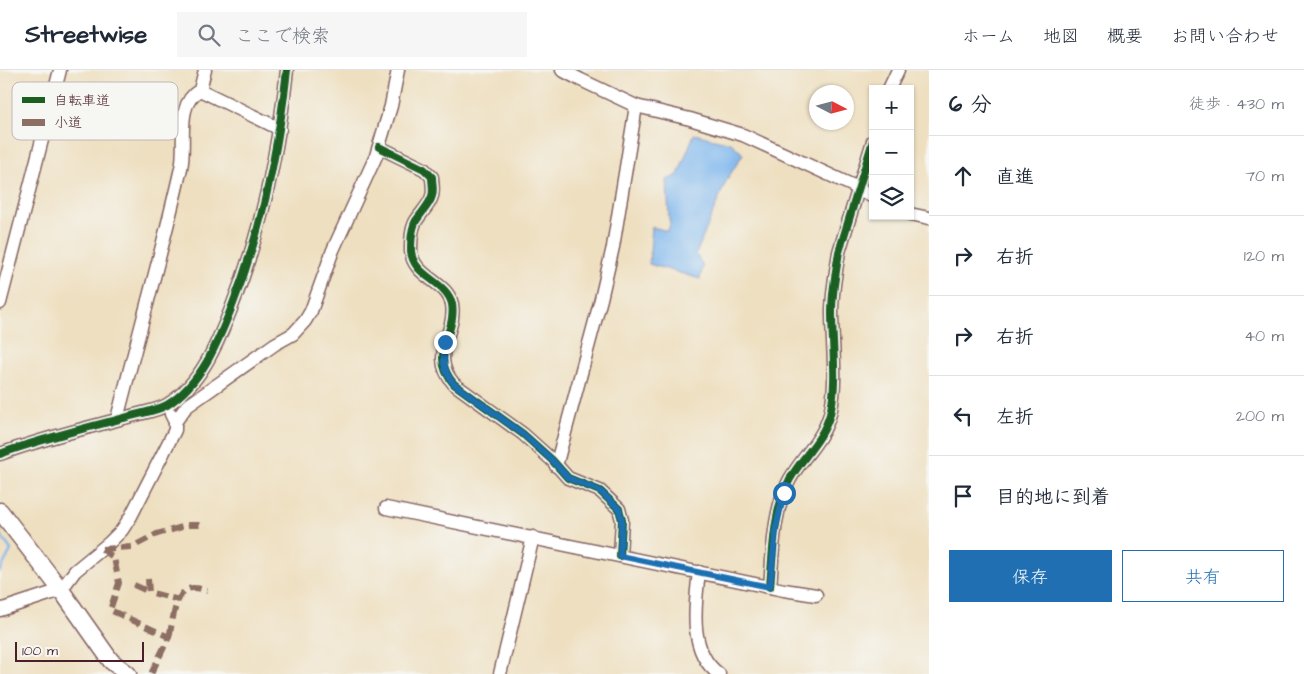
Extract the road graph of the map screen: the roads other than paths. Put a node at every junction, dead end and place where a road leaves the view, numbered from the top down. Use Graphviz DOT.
graph roads {
  1 [pos="205,70"];
  2 [pos="288,70"];
  3 [pos="398,70"];
  4 [pos="562,70"];
  5 [pos="898,70"];
  6 [pos="891,85"];
  7 [pos="200,90"];
  8 [pos="636,106"];
  9 [pos="280,130"];
  10 [pos="42,140"];
  11 [pos="379,147"];
  12 [pos="869,154"];
  13 [pos="858,188"];
  14 [pos="869,195"];
  15 [pos="914,215"];
  16 [pos="929,218"];
  17 [pos="0,303"];
  18 [pos="166,406"];
  19 [pos="117,419"];
  20 [pos="175,422"];
  21 [pos="0,454"];
  22 [pos="556,466"];
  23 [pos="386,508"];
  24 [pos="0,512"];
  25 [pos="533,537"];
  26 [pos="620,556"];
  27 [pos="699,572"];
  28 [pos="770,587"];
  29 [pos="61,590"];
  30 [pos="816,595"];
  31 [pos="0,610"];
  32 [pos="128,674"];
  33 [pos="500,674"];
  34 [pos="719,674"];
  1 -- 7 [label="street"];
  2 -- 9 [label="street"];
  3 -- 11 [label="street"];
  4 -- 8 [label="street"];
  5 -- 6 [label="street"];
  7 -- 9 [label="street"];
  7 -- 19 [label="street"];
  8 -- 13 [label="street"];
  8 -- 22 [label="street"];
  9 -- 18 [label="street"];
  10 -- 17 [label="street"];
  11 -- 20 [label="street"];
  11 -- 22 [label="street"];
  12 -- 13 [label="street"];
  13 -- 14 [label="street"];
  13 -- 28 [label="street"];
  15 -- 16 [label="street"];
  18 -- 19 [label="street"];
  18 -- 20 [label="street"];
  19 -- 21 [label="street"];
  20 -- 29 [label="street"];
  22 -- 26 [label="street"];
  23 -- 25 [label="street"];
  24 -- 29 [label="main road"];
  25 -- 26 [label="street"];
  25 -- 33 [label="street"];
  26 -- 27 [label="street"];
  27 -- 28 [label="street"];
  27 -- 34 [label="street"];
  28 -- 30 [label="street"];
  29 -- 31 [label="street"];
  29 -- 32 [label="main road"];
}
